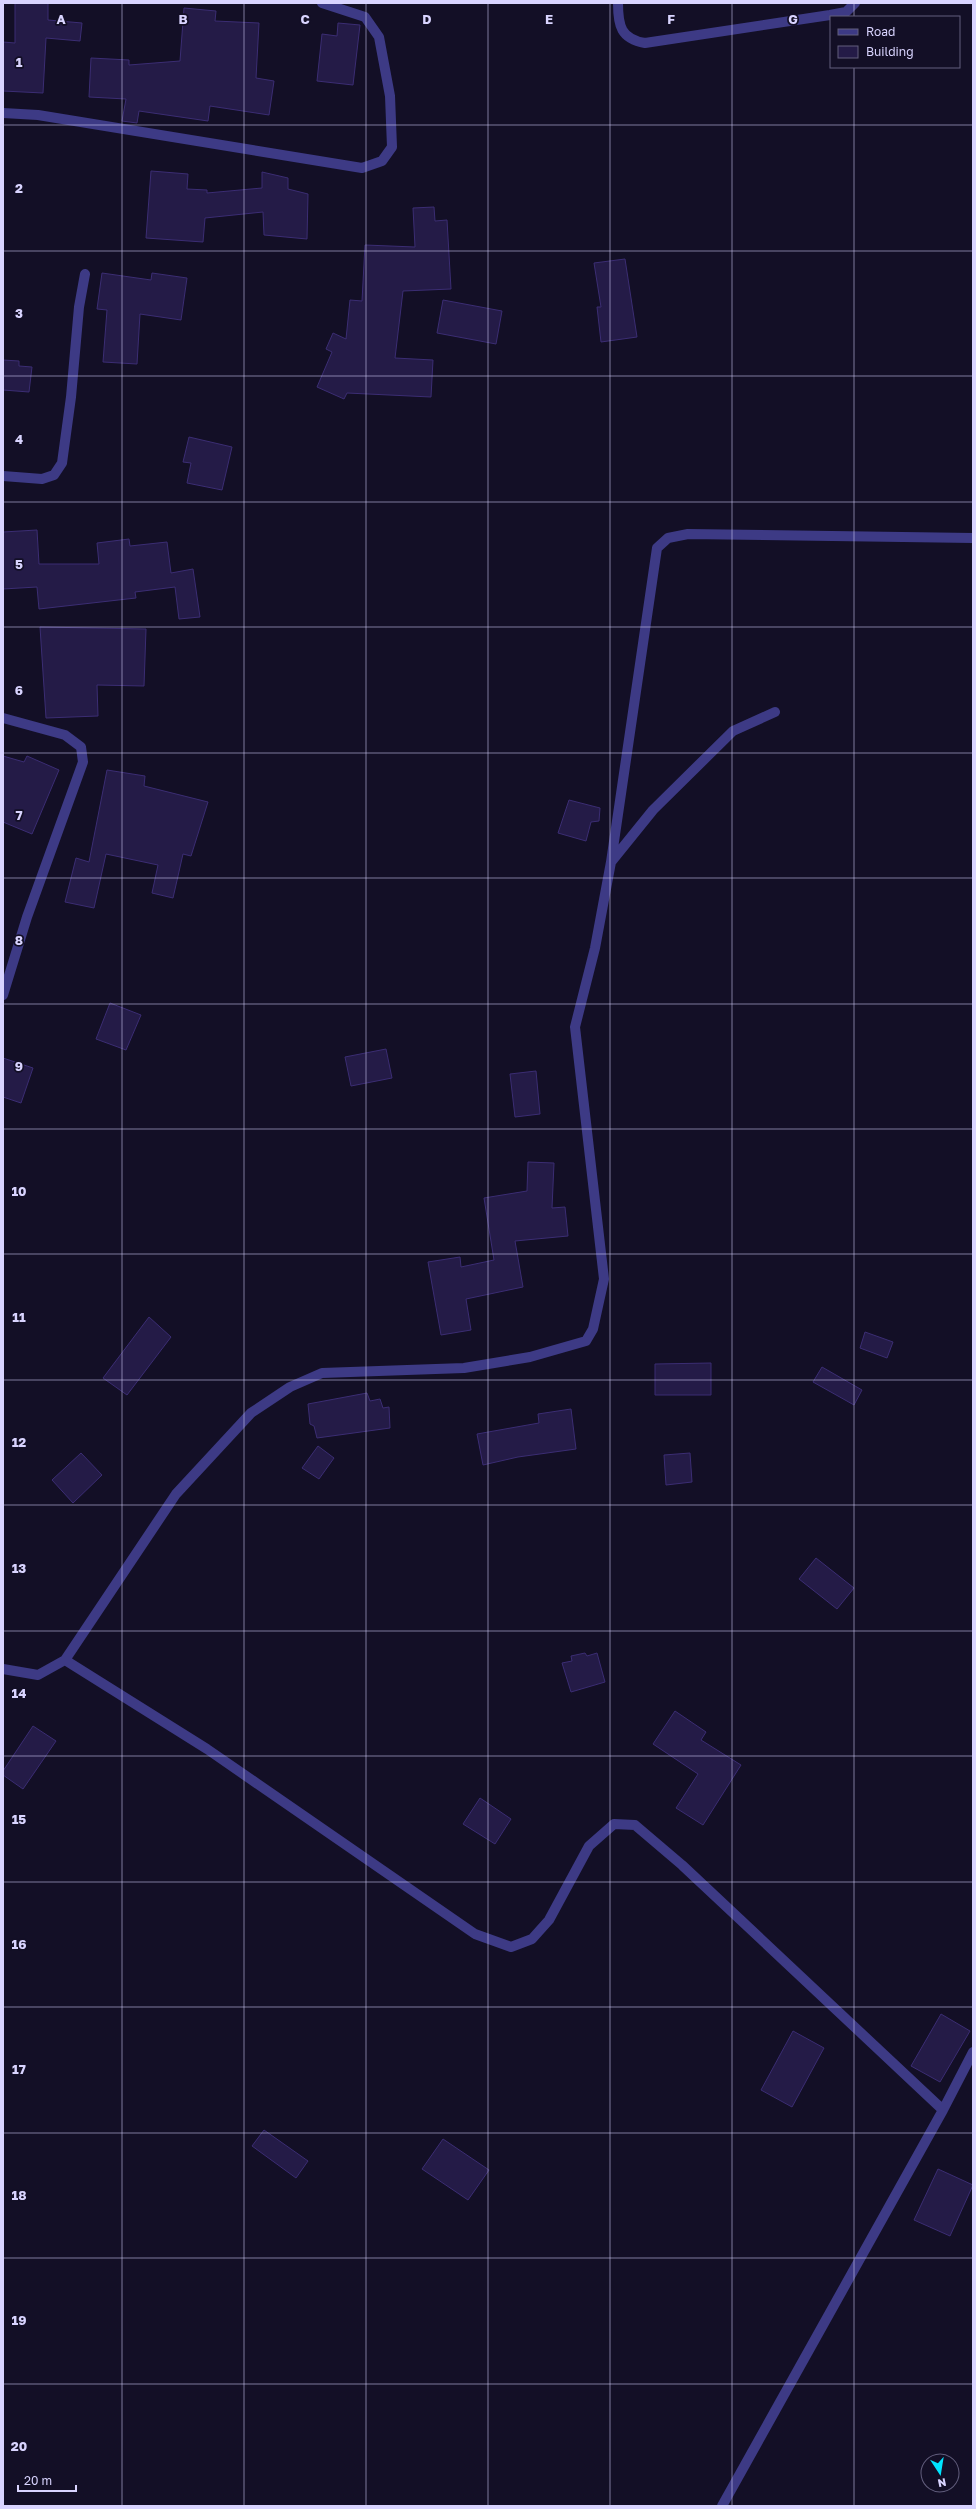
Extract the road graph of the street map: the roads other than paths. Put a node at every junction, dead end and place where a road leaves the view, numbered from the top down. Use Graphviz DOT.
graph roads {
  1 [pos="322,3"];
  2 [pos="618,3"];
  3 [pos="855,3"];
  4 [pos="3,112"];
  5 [pos="85,274"];
  6 [pos="3,476"];
  7 [pos="973,538"];
  8 [pos="775,712"];
  9 [pos="3,718"];
  10 [pos="611,862"];
  11 [pos="3,994"];
  12 [pos="65,1660"];
  13 [pos="3,1669"];
  14 [pos="973,2052"];
  15 [pos="943,2110"];
  16 [pos="722,2506"];
  1 -- 4 [label="street"];
  2 -- 3 [label="street"];
  5 -- 6 [label="street"];
  7 -- 10 [label="street"];
  8 -- 10 [label="street"];
  9 -- 11 [label="street"];
  10 -- 12 [label="street"];
  12 -- 13 [label="street"];
  12 -- 15 [label="street"];
  14 -- 15 [label="street"];
  15 -- 16 [label="street"];
}
